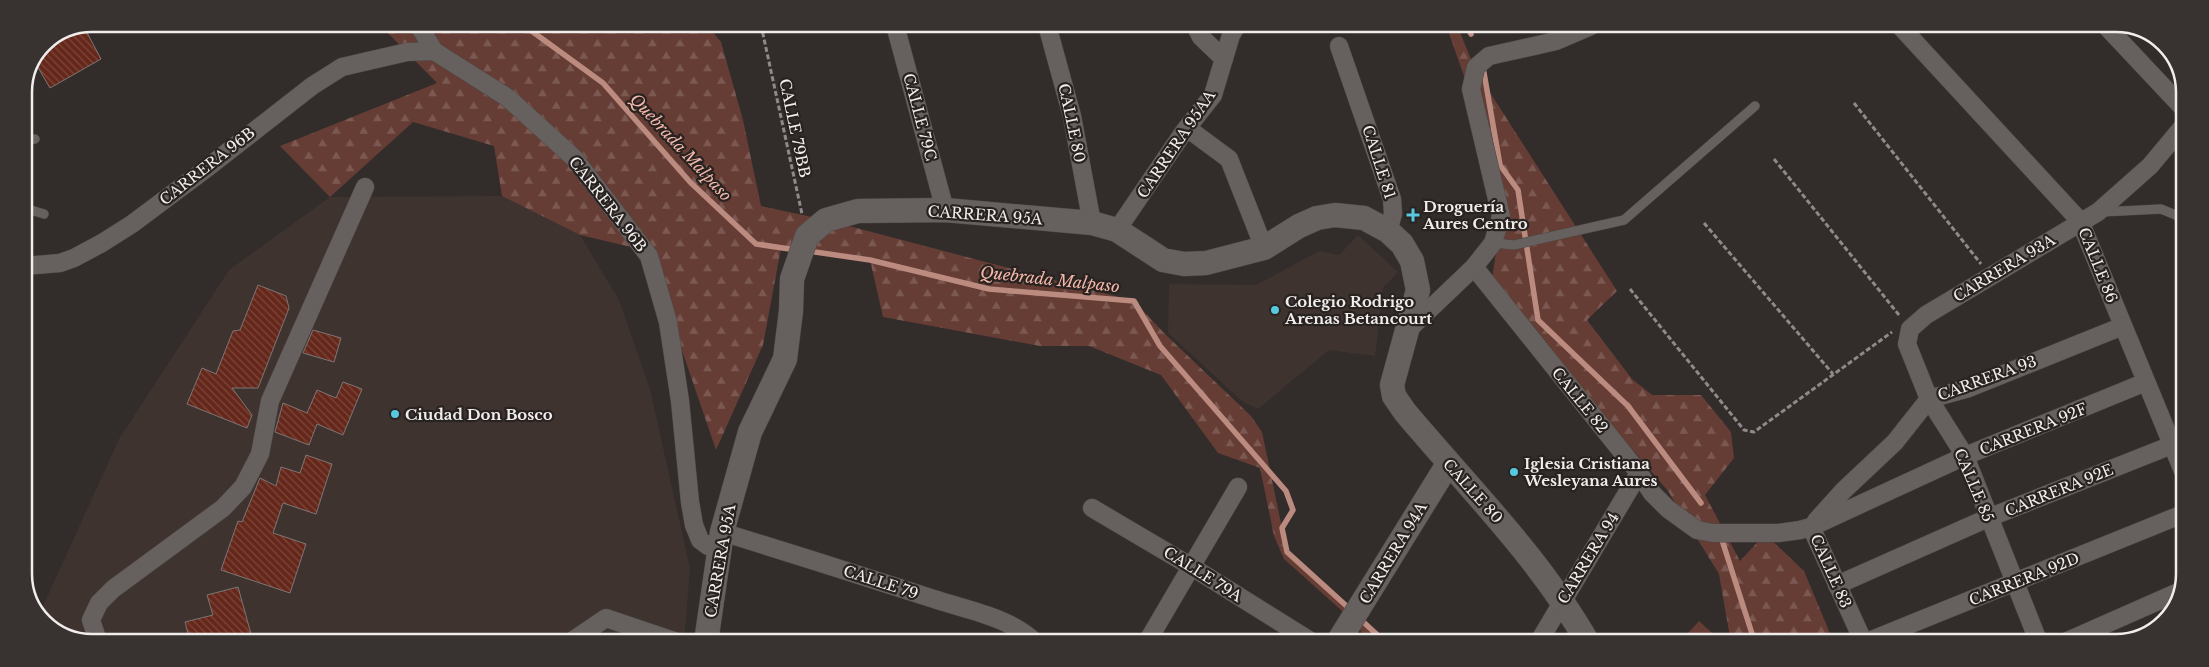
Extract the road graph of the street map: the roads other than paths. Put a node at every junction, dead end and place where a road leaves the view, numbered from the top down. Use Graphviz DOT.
graph roads {
  1 [pos="423,32"];
  2 [pos="897,32"];
  3 [pos="1049,32"];
  4 [pos="1198,32"];
  5 [pos="1234,32"];
  6 [pos="1577,32"];
  7 [pos="1906,32"];
  8 [pos="2112,32"];
  9 [pos="1339,46"];
  10 [pos="434,51"];
  11 [pos="1224,58"];
  12 [pos="2176,100"];
  13 [pos="1755,106"];
  14 [pos="1187,128"];
  15 [pos="2176,135"];
  16 [pos="365,187"];
  17 [pos="32,210"];
  18 [pos="945,210"];
  19 [pos="2098,212"];
  20 [pos="44,214"];
  21 [pos="2176,215"];
  22 [pos="2080,221"];
  23 [pos="1092,223"];
  24 [pos="1117,230"];
  25 [pos="1388,230"];
  26 [pos="1492,243"];
  27 [pos="1264,248"];
  28 [pos="32,265"];
  29 [pos="1474,267"];
  30 [pos="1908,326"];
  31 [pos="2123,326"];
  32 [pos="1407,330"];
  33 [pos="2146,382"];
  34 [pos="1929,399"];
  35 [pos="2172,445"];
  36 [pos="2176,454"];
  37 [pos="1965,456"];
  38 [pos="1448,464"];
  39 [pos="1639,473"];
  40 [pos="1238,487"];
  41 [pos="1092,508"];
  42 [pos="2176,517"];
  43 [pos="1988,518"];
  44 [pos="1811,527"];
  45 [pos="721,540"];
  46 [pos="1192,567"];
  47 [pos="2014,583"];
  48 [pos="1837,585"];
  49 [pos="2172,595"];
  50 [pos="1562,600"];
  51 [pos="96,634"];
  52 [pos="582,634"];
  53 [pos="653,634"];
  54 [pos="707,634"];
  55 [pos="1025,634"];
  56 [pos="1152,634"];
  57 [pos="1299,634"];
  58 [pos="1343,634"];
  59 [pos="1543,634"];
  60 [pos="1583,634"];
  61 [pos="1860,634"];
  62 [pos="1886,634"];
  63 [pos="2035,634"];
  64 [pos="2083,634"];
  1 -- 10 [label="street"];
  2 -- 18 [label="street, CALLE 79C"];
  3 -- 23 [label="street, CALLE 80"];
  4 -- 11 [label="street"];
  5 -- 11 [label="street, CARRERA 95AA"];
  6 -- 26 [label="street"];
  7 -- 22 [label="street, CALLE 86"];
  8 -- 12 [label="street"];
  9 -- 25 [label="street, CALLE 81"];
  10 -- 28 [label="street, CARRERA 96B"];
  10 -- 45 [label="street, CARRERA 96B"];
  11 -- 14 [label="street, CARRERA 95AA"];
  13 -- 26 [label="lane"];
  14 -- 24 [label="street, CARRERA 95AA"];
  14 -- 27 [label="street"];
  15 -- 19 [label="street, CARRERA 93A"];
  16 -- 51 [label="street"];
  17 -- 20 [label="lane"];
  18 -- 23 [label="street, CARRERA 95A"];
  18 -- 45 [label="street, CARRERA 95A"];
  19 -- 21 [label="lane"];
  19 -- 22 [label="street, CARRERA 93A"];
  22 -- 30 [label="street, CARRERA 93A"];
  22 -- 31 [label="street, CALLE 86"];
  23 -- 24 [label="street, CARRERA 95A"];
  24 -- 27 [label="street, CARRERA 95A"];
  25 -- 27 [label="street, CARRERA 95A"];
  25 -- 32 [label="street"];
  26 -- 29 [label="street"];
  29 -- 32 [label="street"];
  29 -- 39 [label="street, CALLE 82"];
  30 -- 34 [label="street, CALLE 85"];
  31 -- 33 [label="street, CALLE 86"];
  31 -- 34 [label="street, CARRERA 93"];
  32 -- 38 [label="street, CALLE 80"];
  33 -- 35 [label="street, CALLE 86"];
  33 -- 37 [label="street, CARRERA 92F"];
  34 -- 37 [label="street, CALLE 85"];
  34 -- 44 [label="street, CARRERA 93"];
  35 -- 36 [label="street, CALLE 86"];
  35 -- 43 [label="street, CARRERA 92E"];
  37 -- 43 [label="street, CALLE 85"];
  37 -- 44 [label="street, CARRERA 92F"];
  38 -- 50 [label="street, CALLE 80"];
  38 -- 58 [label="street, CARRERA 94A"];
  39 -- 44 [label="street, CALLE 82"];
  39 -- 50 [label="street, CARRERA 94"];
  40 -- 46 [label="street"];
  41 -- 46 [label="street, CALLE 79A"];
  42 -- 47 [label="street, CARRERA 92D"];
  43 -- 47 [label="street, CALLE 85"];
  43 -- 48 [label="street, CARRERA 92E"];
  44 -- 48 [label="street, CALLE 83"];
  45 -- 54 [label="street, CARRERA 95A"];
  45 -- 55 [label="street, CALLE 79"];
  46 -- 56 [label="street"];
  46 -- 57 [label="street, CALLE 79A"];
  47 -- 62 [label="street, CARRERA 92D"];
  47 -- 63 [label="street, CALLE 85"];
  48 -- 61 [label="street, CALLE 83"];
  49 -- 64 [label="street"];
  50 -- 59 [label="street, CARRERA 94"];
  50 -- 60 [label="street, CALLE 80"];
  52 -- 53 [label="street"];
}
